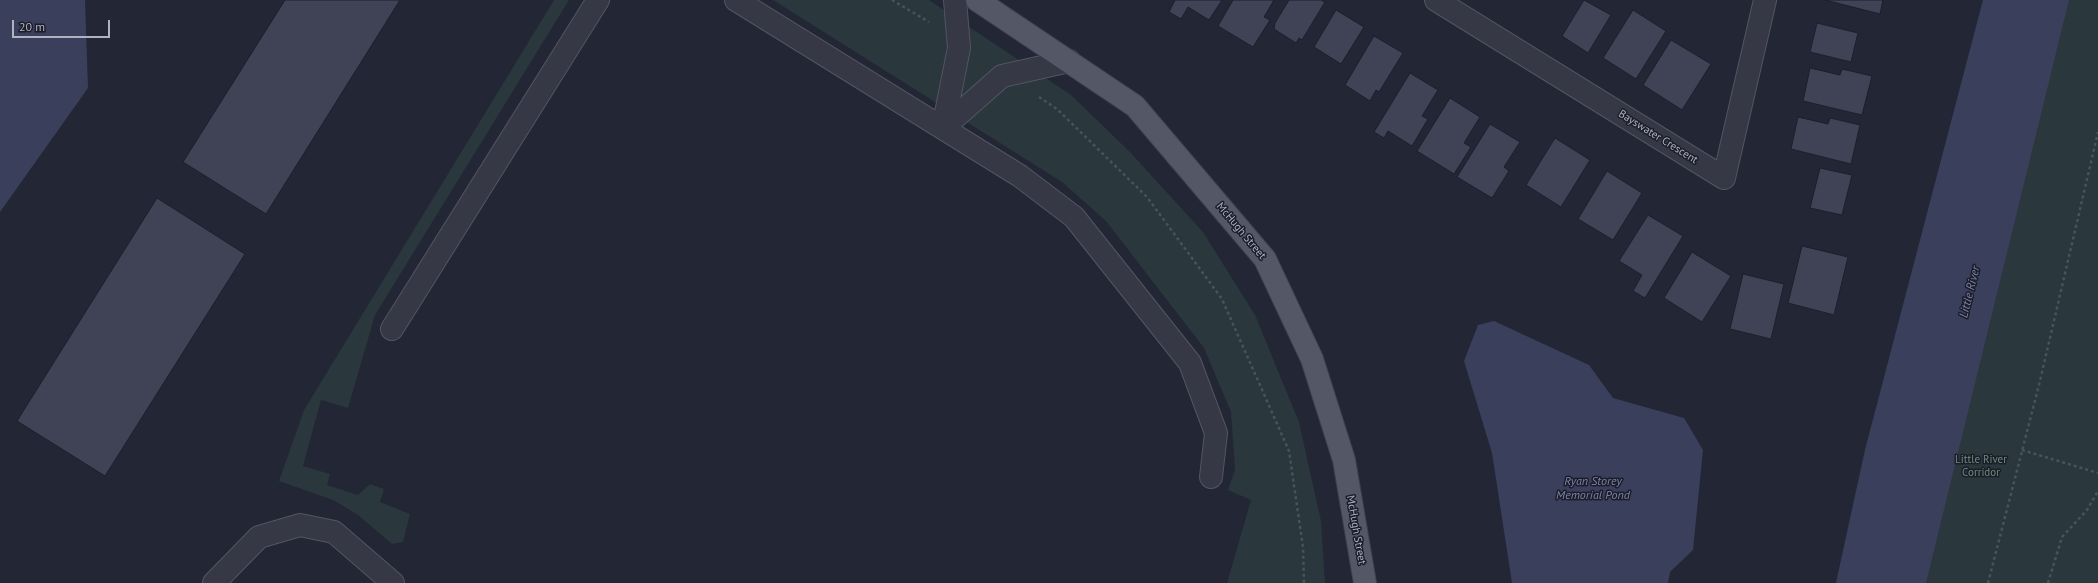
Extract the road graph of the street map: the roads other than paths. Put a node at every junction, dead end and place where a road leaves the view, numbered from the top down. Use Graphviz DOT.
graph roads {
  1 [pos="598,0"];
  2 [pos="736,0"];
  3 [pos="955,0"];
  4 [pos="977,0"];
  5 [pos="1436,0"];
  6 [pos="1765,0"];
  7 [pos="1069,61"];
  8 [pos="943,128"];
  9 [pos="392,329"];
  10 [pos="1211,477"];
  11 [pos="214,583"];
  12 [pos="393,583"];
  13 [pos="1365,583"];
  1 -- 9 [label="street"];
  2 -- 8 [label="street"];
  3 -- 8 [label="street"];
  4 -- 7 [label="main road, McHugh Street"];
  5 -- 6 [label="street, Bayswater Crescent"];
  7 -- 8 [label="street"];
  7 -- 13 [label="main road, McHugh Street"];
  8 -- 10 [label="street"];
  11 -- 12 [label="street"];
}
